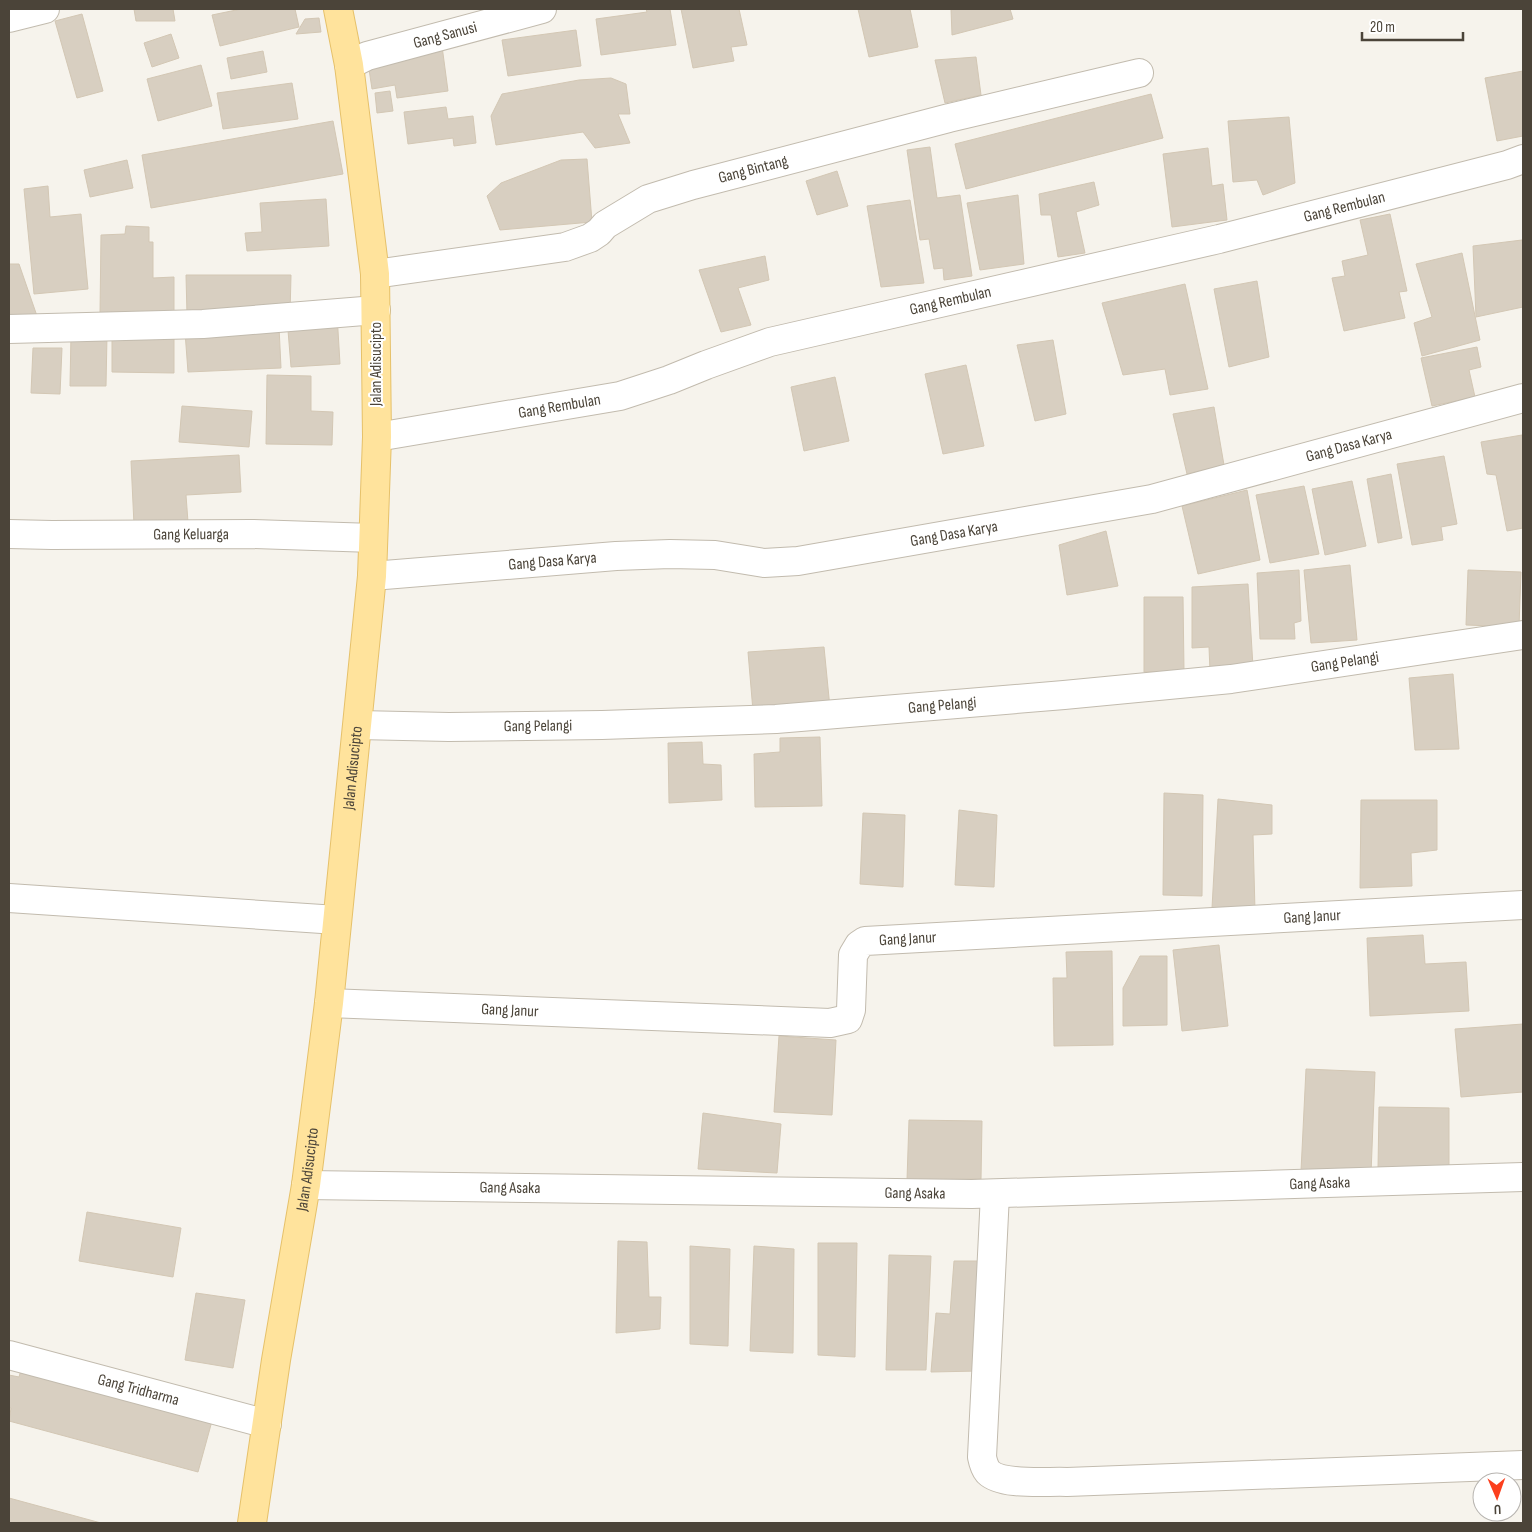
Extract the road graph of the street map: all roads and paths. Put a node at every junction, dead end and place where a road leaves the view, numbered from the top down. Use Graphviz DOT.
graph roads {
  1 [pos="44,9"];
  2 [pos="338,9"];
  3 [pos="542,9"];
  4 [pos="9,18"];
  5 [pos="349,65"];
  6 [pos="1139,73"];
  7 [pos="1523,159"];
  8 [pos="375,274"];
  9 [pos="376,310"];
  10 [pos="9,329"];
  11 [pos="1523,398"];
  12 [pos="377,437"];
  13 [pos="9,534"];
  14 [pos="373,538"];
  15 [pos="372,576"];
  16 [pos="1523,635"];
  17 [pos="358,725"];
  18 [pos="9,898"];
  19 [pos="1523,905"];
  20 [pos="338,920"];
  21 [pos="329,1003"];
  22 [pos="1523,1177"];
  23 [pos="306,1185"];
  24 [pos="995,1194"];
  25 [pos="9,1356"];
  26 [pos="267,1424"];
  27 [pos="1523,1465"];
  28 [pos="252,1523"];
  1 -- 4 [label="street"];
  2 -- 5 [label="main road, Jalan Adisucipto"];
  3 -- 5 [label="street, Gang Sanusi"];
  5 -- 8 [label="main road, Jalan Adisucipto"];
  6 -- 8 [label="street, Gang Bintang"];
  7 -- 12 [label="street, Gang Rembulan"];
  8 -- 9 [label="main road, Jalan Adisucipto"];
  9 -- 10 [label="street"];
  9 -- 12 [label="main road, Jalan Adisucipto"];
  11 -- 15 [label="street, Gang Dasa Karya"];
  12 -- 14 [label="main road, Jalan Adisucipto"];
  13 -- 14 [label="street, Gang Keluarga"];
  14 -- 15 [label="main road, Jalan Adisucipto"];
  15 -- 17 [label="main road, Jalan Adisucipto"];
  16 -- 17 [label="street, Gang Pelangi"];
  17 -- 20 [label="main road, Jalan Adisucipto"];
  18 -- 20 [label="street"];
  19 -- 21 [label="street, Gang Janur"];
  20 -- 21 [label="main road, Jalan Adisucipto"];
  21 -- 23 [label="main road, Jalan Adisucipto"];
  22 -- 24 [label="street, Gang Asaka"];
  23 -- 24 [label="street, Gang Asaka"];
  23 -- 26 [label="main road, Jalan Adisucipto"];
  24 -- 27 [label="street"];
  25 -- 26 [label="street, Gang Tridharma"];
  26 -- 28 [label="main road, Jalan Adisucipto"];
}
